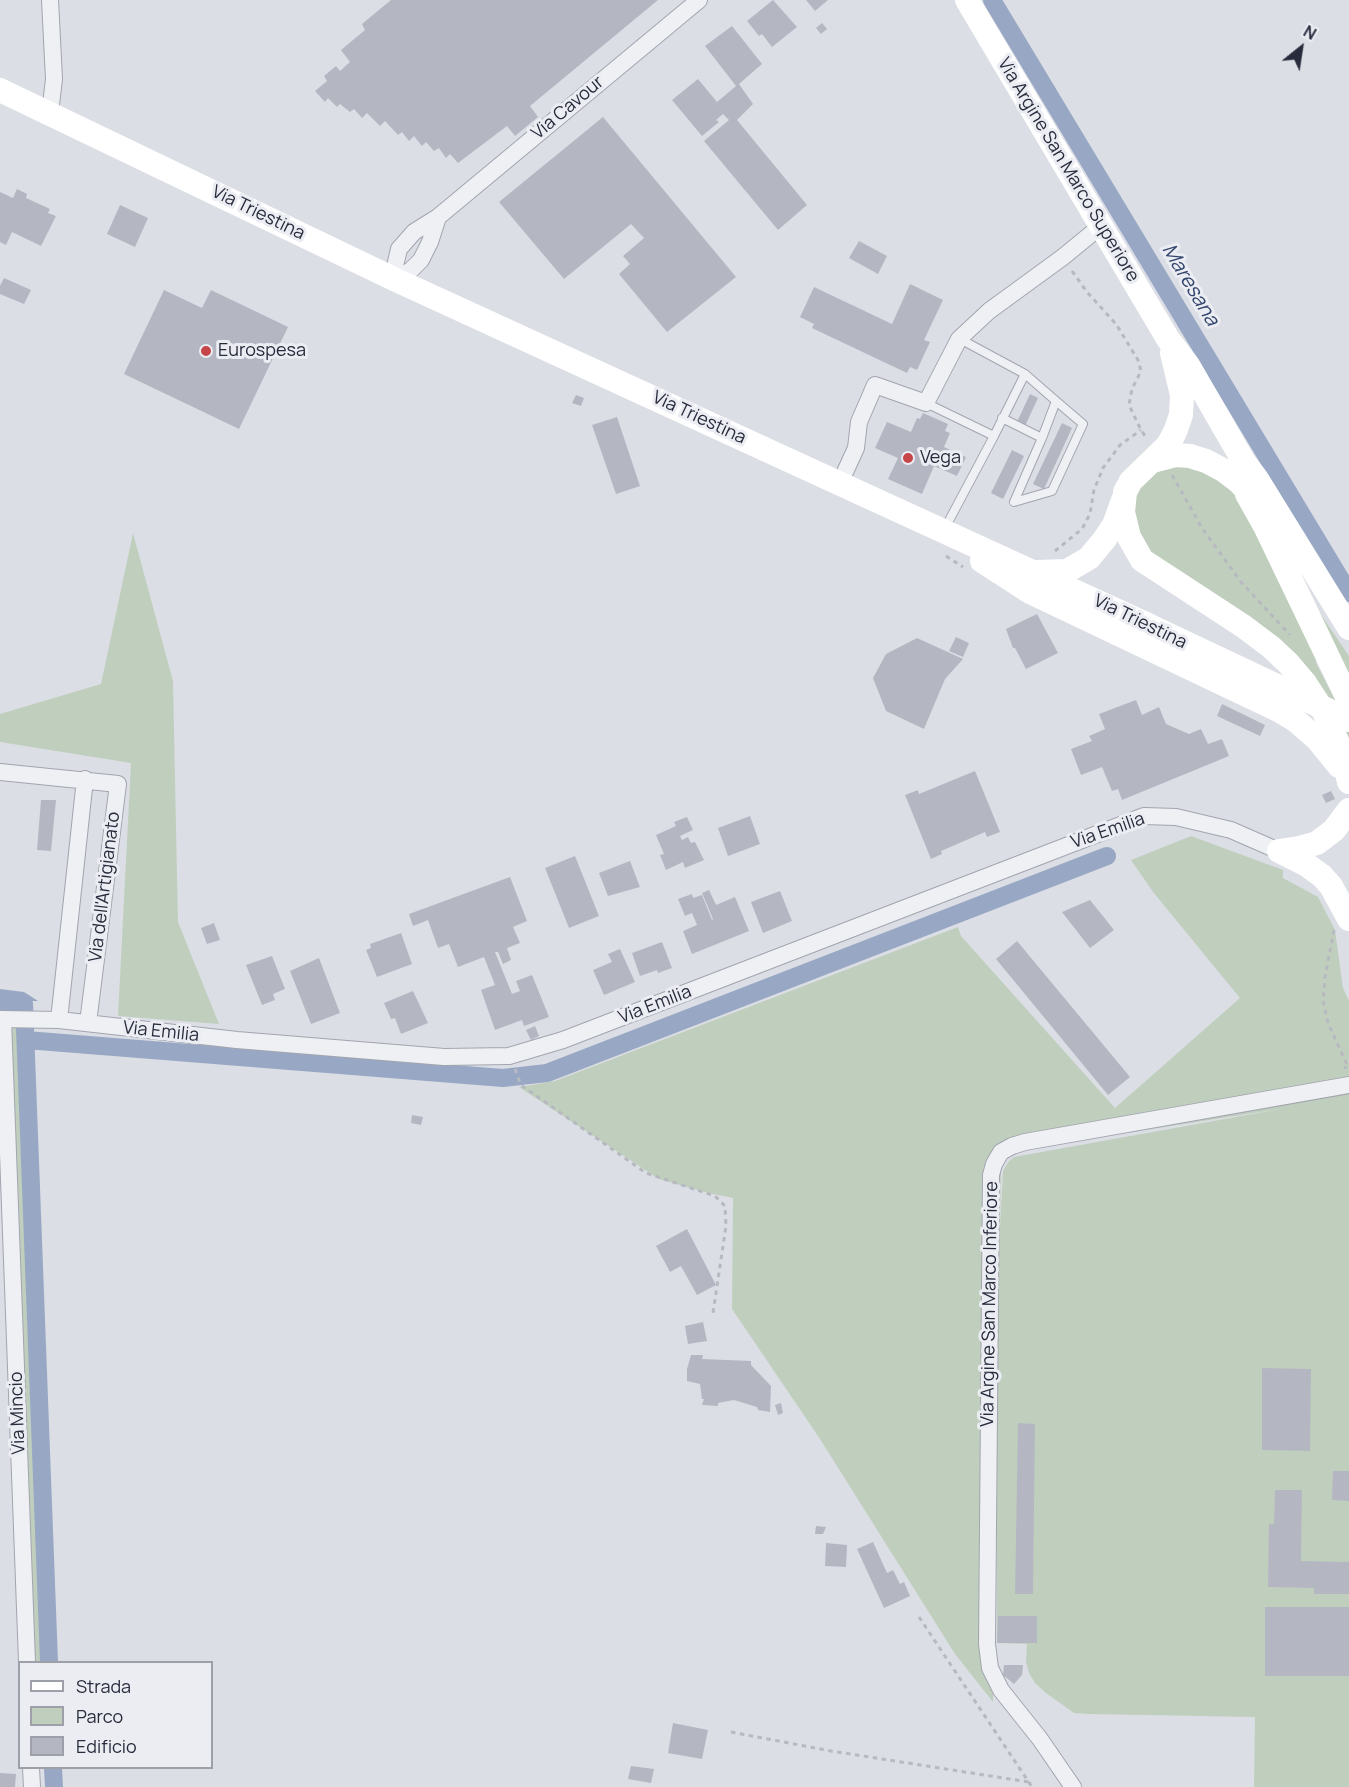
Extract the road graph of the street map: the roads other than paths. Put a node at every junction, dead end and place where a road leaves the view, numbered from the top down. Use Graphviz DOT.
graph roads {
  1 [pos="50,0"];
  2 [pos="699,0"];
  3 [pos="966,0"];
  4 [pos="0,90"];
  5 [pos="50,113"];
  6 [pos="438,217"];
  7 [pos="1102,225"];
  8 [pos="396,280"];
  9 [pos="958,339"];
  10 [pos="1168,339"];
  11 [pos="1024,374"];
  12 [pos="1056,401"];
  13 [pos="926,403"];
  14 [pos="1002,418"];
  15 [pos="994,436"];
  16 [pos="1042,438"];
  17 [pos="1161,464"];
  18 [pos="840,483"];
  19 [pos="1247,486"];
  20 [pos="1123,500"];
  21 [pos="909,514"];
  22 [pos="944,531"];
  23 [pos="1041,565"];
  24 [pos="1349,628"];
  25 [pos="1349,644"];
  26 [pos="1349,700"];
  27 [pos="1349,720"];
  28 [pos="0,772"];
  29 [pos="85,779"];
  30 [pos="1348,780"];
  31 [pos="1349,810"];
  32 [pos="1279,850"];
  33 [pos="1342,921"];
  34 [pos="2,1019"];
  35 [pos="59,1020"];
  36 [pos="88,1023"];
  37 [pos="1349,1085"];
  38 [pos="27,1661"];
  39 [pos="31,1769"];
  40 [pos="32,1787"];
  41 [pos="1073,1787"];
  1 -- 5 [label="street"];
  2 -- 6 [label="street, Via Cavour"];
  3 -- 7 [label="street, Via Argine San Marco Superiore"];
  4 -- 5 [label="street, Via Triestina"];
  5 -- 8 [label="street, Via Triestina"];
  6 -- 8 [label="street, Via Cavour"];
  6 -- 8 [label="street, Via Cavour"];
  7 -- 9 [label="street"];
  7 -- 10 [label="street, Via Argine San Marco Superiore"];
  8 -- 18 [label="street, Via Triestina"];
  9 -- 11 [label="lane"];
  9 -- 13 [label="street"];
  10 -- 17 [label="street"];
  10 -- 19 [label="street"];
  11 -- 12 [label="lane"];
  11 -- 14 [label="lane"];
  12 -- 16 [label="lane"];
  12 -- 16 [label="lane"];
  13 -- 15 [label="lane"];
  13 -- 18 [label="street"];
  14 -- 15 [label="lane"];
  14 -- 16 [label="lane"];
  15 -- 22 [label="lane"];
  17 -- 19 [label="street"];
  17 -- 20 [label="street"];
  18 -- 21 [label="street, Via Triestina"];
  19 -- 24 [label="street"];
  19 -- 25 [label="street"];
  19 -- 26 [label="street"];
  20 -- 23 [label="street"];
  20 -- 30 [label="street"];
  21 -- 22 [label="street, Via Triestina"];
  21 -- 30 [label="street"];
  22 -- 23 [label="street, Via Triestina"];
  23 -- 27 [label="street, Via Triestina, bridge"];
  28 -- 29 [label="street, Via dell'Artigianato"];
  29 -- 35 [label="street, Via dell'Artigianato"];
  29 -- 36 [label="street, Via dell'Artigianato"];
  31 -- 32 [label="street"];
  32 -- 33 [label="street"];
  32 -- 36 [label="street, Via Emilia"];
  34 -- 35 [label="street, Via Emilia"];
  34 -- 38 [label="street, Via Mincio"];
  35 -- 36 [label="street, Via Emilia"];
  37 -- 41 [label="street, Via Argine San Marco Inferiore"];
  39 -- 40 [label="street"];
}
